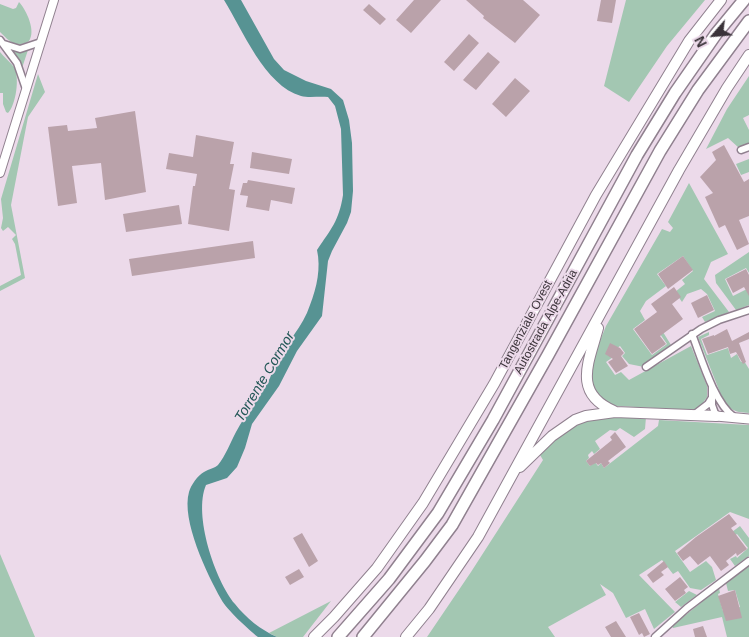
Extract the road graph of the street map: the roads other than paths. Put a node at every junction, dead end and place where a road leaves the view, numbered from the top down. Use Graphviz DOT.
graph roads {
  1 [pos="54,0"];
  2 [pos="721,0"];
  3 [pos="744,0"];
  4 [pos="749,21"];
  5 [pos="2,42"];
  6 [pos="41,42"];
  7 [pos="749,55"];
  8 [pos="26,89"];
  9 [pos="749,147"];
  10 [pos="740,150"];
  11 [pos="0,172"];
  12 [pos="749,310"];
  13 [pos="603,311"];
  14 [pos="692,334"];
  15 [pos="646,367"];
  16 [pos="712,386"];
  17 [pos="712,398"];
  18 [pos="723,406"];
  19 [pos="615,412"];
  20 [pos="693,415"];
  21 [pos="716,416"];
  22 [pos="737,419"];
  23 [pos="749,419"];
  24 [pos="510,477"];
  25 [pos="749,561"];
  26 [pos="314,637"];
  27 [pos="338,637"];
  28 [pos="363,637"];
  29 [pos="406,637"];
  30 [pos="655,637"];
  1 -- 6 [label="street"];
  2 -- 26 [label="highway, Tangenziale Ovest"];
  3 -- 27 [label="highway, Autostrada Alpe-Adria"];
  4 -- 28 [label="highway, Autostrada Alpe-Adria"];
  5 -- 6 [label="street"];
  5 -- 8 [label="street"];
  6 -- 8 [label="street"];
  7 -- 13 [label="highway"];
  8 -- 11 [label="street"];
  9 -- 10 [label="street"];
  12 -- 14 [label="street"];
  13 -- 19 [label="highway"];
  13 -- 24 [label="highway"];
  14 -- 15 [label="street"];
  14 -- 16 [label="street"];
  16 -- 17 [label="street"];
  16 -- 18 [label="street"];
  17 -- 20 [label="street"];
  17 -- 21 [label="street"];
  18 -- 21 [label="street"];
  18 -- 22 [label="street"];
  19 -- 20 [label="highway"];
  19 -- 24 [label="highway"];
  20 -- 21 [label="highway"];
  21 -- 22 [label="main road"];
  22 -- 23 [label="main road"];
  24 -- 29 [label="highway"];
  25 -- 30 [label="street"];
}
